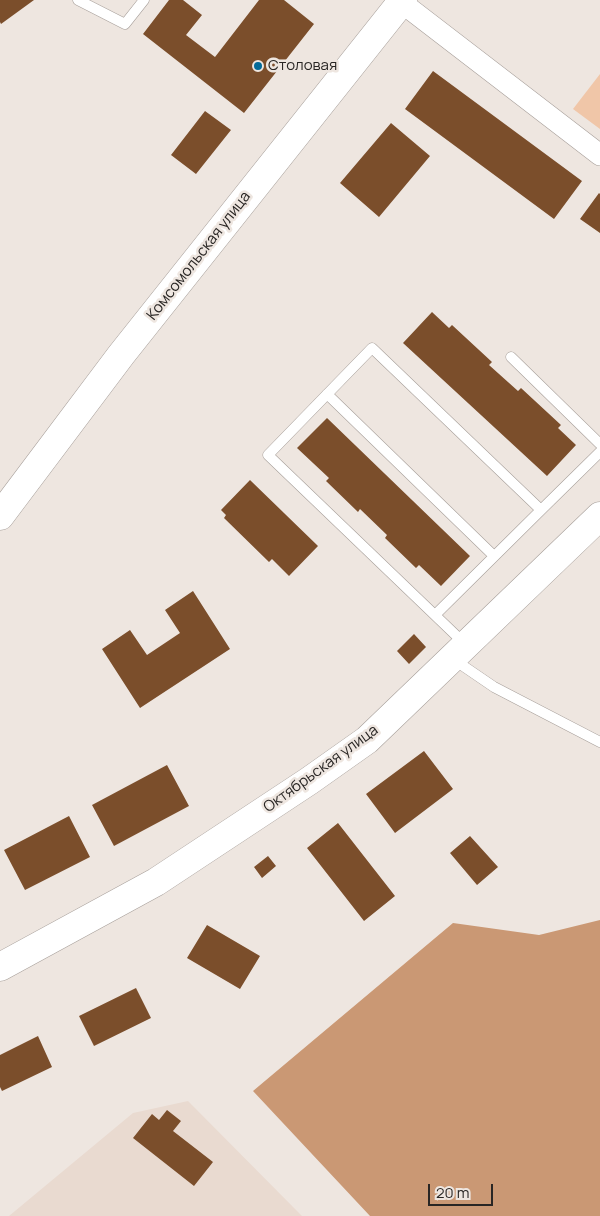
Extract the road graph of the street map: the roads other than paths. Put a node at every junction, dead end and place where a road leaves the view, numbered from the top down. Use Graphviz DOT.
graph roads {
  1 [pos="78,0"];
  2 [pos="144,0"];
  3 [pos="400,1"];
  4 [pos="600,155"];
  5 [pos="511,357"];
  6 [pos="328,394"];
  7 [pos="600,444"];
  8 [pos="600,452"];
  9 [pos="541,510"];
  10 [pos="0,516"];
  11 [pos="600,516"];
  12 [pos="494,556"];
  13 [pos="435,616"];
  14 [pos="459,651"];
  15 [pos="600,742"];
  16 [pos="0,967"];
  1 -- 2 [label="lane"];
  3 -- 4 [label="street"];
  3 -- 10 [label="main road, Комсомольская улица"];
  5 -- 7 [label="lane"];
  6 -- 9 [label="lane"];
  6 -- 12 [label="lane"];
  6 -- 13 [label="lane"];
  8 -- 9 [label="lane"];
  9 -- 12 [label="lane"];
  11 -- 14 [label="main road, Октябрьская улица"];
  12 -- 13 [label="lane"];
  13 -- 14 [label="lane"];
  14 -- 15 [label="lane"];
  14 -- 16 [label="main road, Октябрьская улица"];
}
